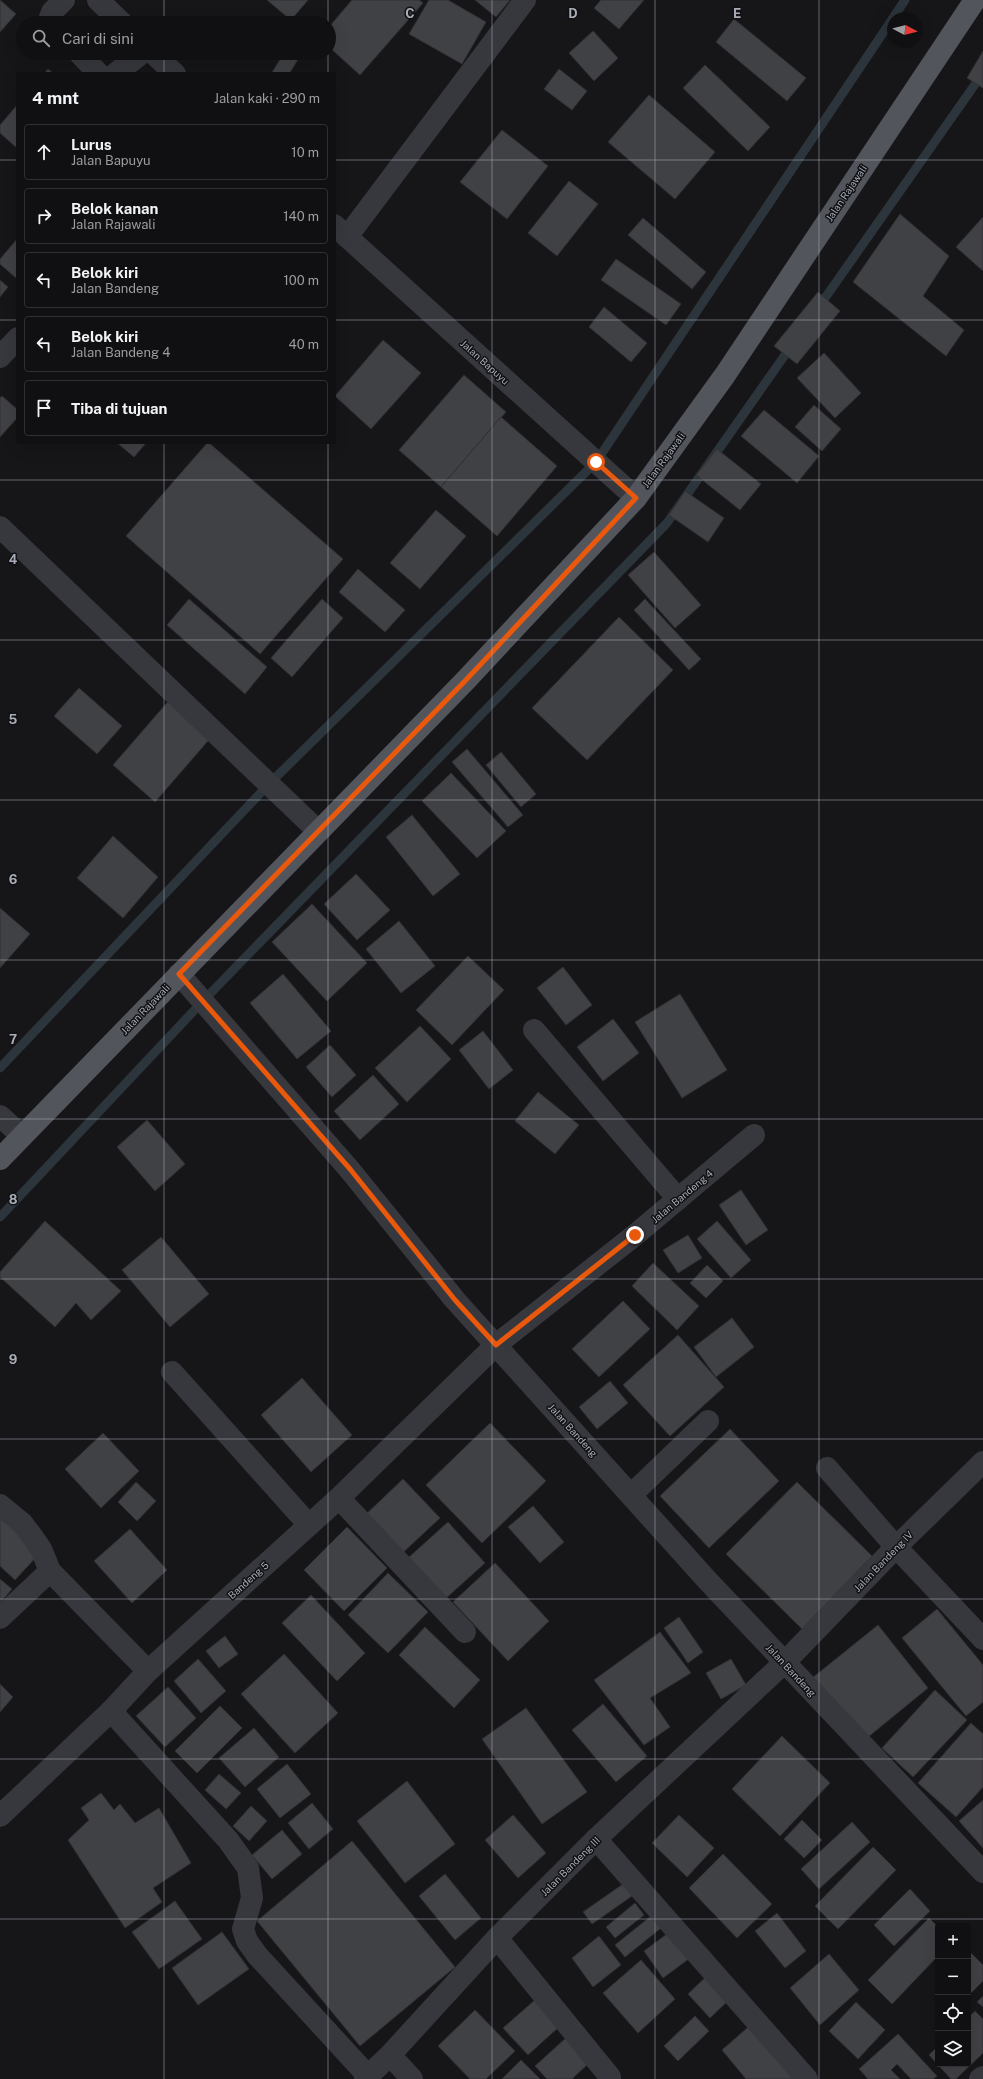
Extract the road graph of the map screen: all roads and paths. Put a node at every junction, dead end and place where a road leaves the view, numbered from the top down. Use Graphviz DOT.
graph roads {
  1 [pos="64,0"];
  2 [pos="98,0"];
  3 [pos="525,0"];
  4 [pos="975,0"];
  5 [pos="50,16"];
  6 [pos="115,16"];
  7 [pos="86,60"];
  8 [pos="133,60"];
  9 [pos="160,60"];
  10 [pos="97,72"];
  11 [pos="118,72"];
  12 [pos="173,72"];
  13 [pos="340,231"];
  14 [pos="16,340"];
  15 [pos="0,356"];
  16 [pos="636,498"];
  17 [pos="0,527"];
  18 [pos="318,831"];
  19 [pos="179,974"];
  20 [pos="534,1030"];
  21 [pos="0,1116"];
  22 [pos="754,1135"];
  23 [pos="22,1136"];
  24 [pos="0,1158"];
  25 [pos="678,1199"];
  26 [pos="496,1345"];
  27 [pos="172,1372"];
  28 [pos="708,1421"];
  29 [pos="983,1462"];
  30 [pos="827,1468"];
  31 [pos="630,1495"];
  32 [pos="339,1498"];
  33 [pos="0,1505"];
  34 [pos="310,1525"];
  35 [pos="896,1547"];
  36 [pos="50,1571"];
  37 [pos="0,1618"];
  38 [pos="465,1632"];
  39 [pos="983,1639"];
  40 [pos="785,1662"];
  41 [pos="148,1671"];
  42 [pos="112,1711"];
  43 [pos="0,1816"];
  44 [pos="596,1839"];
  45 [pos="983,1872"];
  46 [pos="497,1938"];
  47 [pos="390,2055"];
  48 [pos="366,2077"];
  49 [pos="610,2077"];
  50 [pos="983,2077"];
  51 [pos="412,2079"];
  52 [pos="807,2079"];
  53 [pos="980,2079"];
  1 -- 5 [label="street"];
  2 -- 6 [label="street"];
  3 -- 13 [label="street"];
  4 -- 16 [label="main road, Jalan Rajawali"];
  7 -- 10 [label="street"];
  8 -- 11 [label="street"];
  9 -- 12 [label="street"];
  13 -- 16 [label="street, Jalan Bapuyu"];
  14 -- 15 [label="street"];
  16 -- 18 [label="main road, Jalan Rajawali"];
  17 -- 18 [label="street"];
  18 -- 19 [label="main road, Jalan Rajawali"];
  19 -- 23 [label="main road, Jalan Rajawali"];
  19 -- 26 [label="street, Jalan Bandeng"];
  20 -- 25 [label="street"];
  21 -- 23 [label="street"];
  22 -- 25 [label="street, Jalan Bandeng 4"];
  23 -- 24 [label="main road, Jalan Rajawali"];
  25 -- 26 [label="street, Jalan Bandeng 4"];
  26 -- 31 [label="street, Jalan Bandeng"];
  26 -- 32 [label="street, Bandeng 5"];
  27 -- 34 [label="street"];
  28 -- 31 [label="street"];
  29 -- 35 [label="street, Jalan Bandeng IV"];
  30 -- 35 [label="street"];
  31 -- 40 [label="street, Jalan Bandeng"];
  32 -- 34 [label="street, Bandeng 5"];
  32 -- 38 [label="street"];
  33 -- 36 [label="street"];
  34 -- 41 [label="street, Bandeng 5"];
  35 -- 39 [label="street"];
  35 -- 40 [label="street, Jalan Bandeng IV"];
  36 -- 37 [label="street"];
  36 -- 41 [label="street"];
  40 -- 44 [label="street, Jalan Bandeng III"];
  40 -- 45 [label="street, Jalan Bandeng"];
  41 -- 42 [label="street, Bandeng 5"];
  42 -- 43 [label="street, Bandeng 5"];
  42 -- 48 [label="street"];
  44 -- 46 [label="street, Jalan Bandeng III"];
  44 -- 52 [label="street"];
  46 -- 47 [label="street, Jalan Bandeng III"];
  46 -- 49 [label="street"];
  47 -- 48 [label="street, Jalan Bandeng III"];
  47 -- 51 [label="street"];
  50 -- 53 [label="street"];
}
